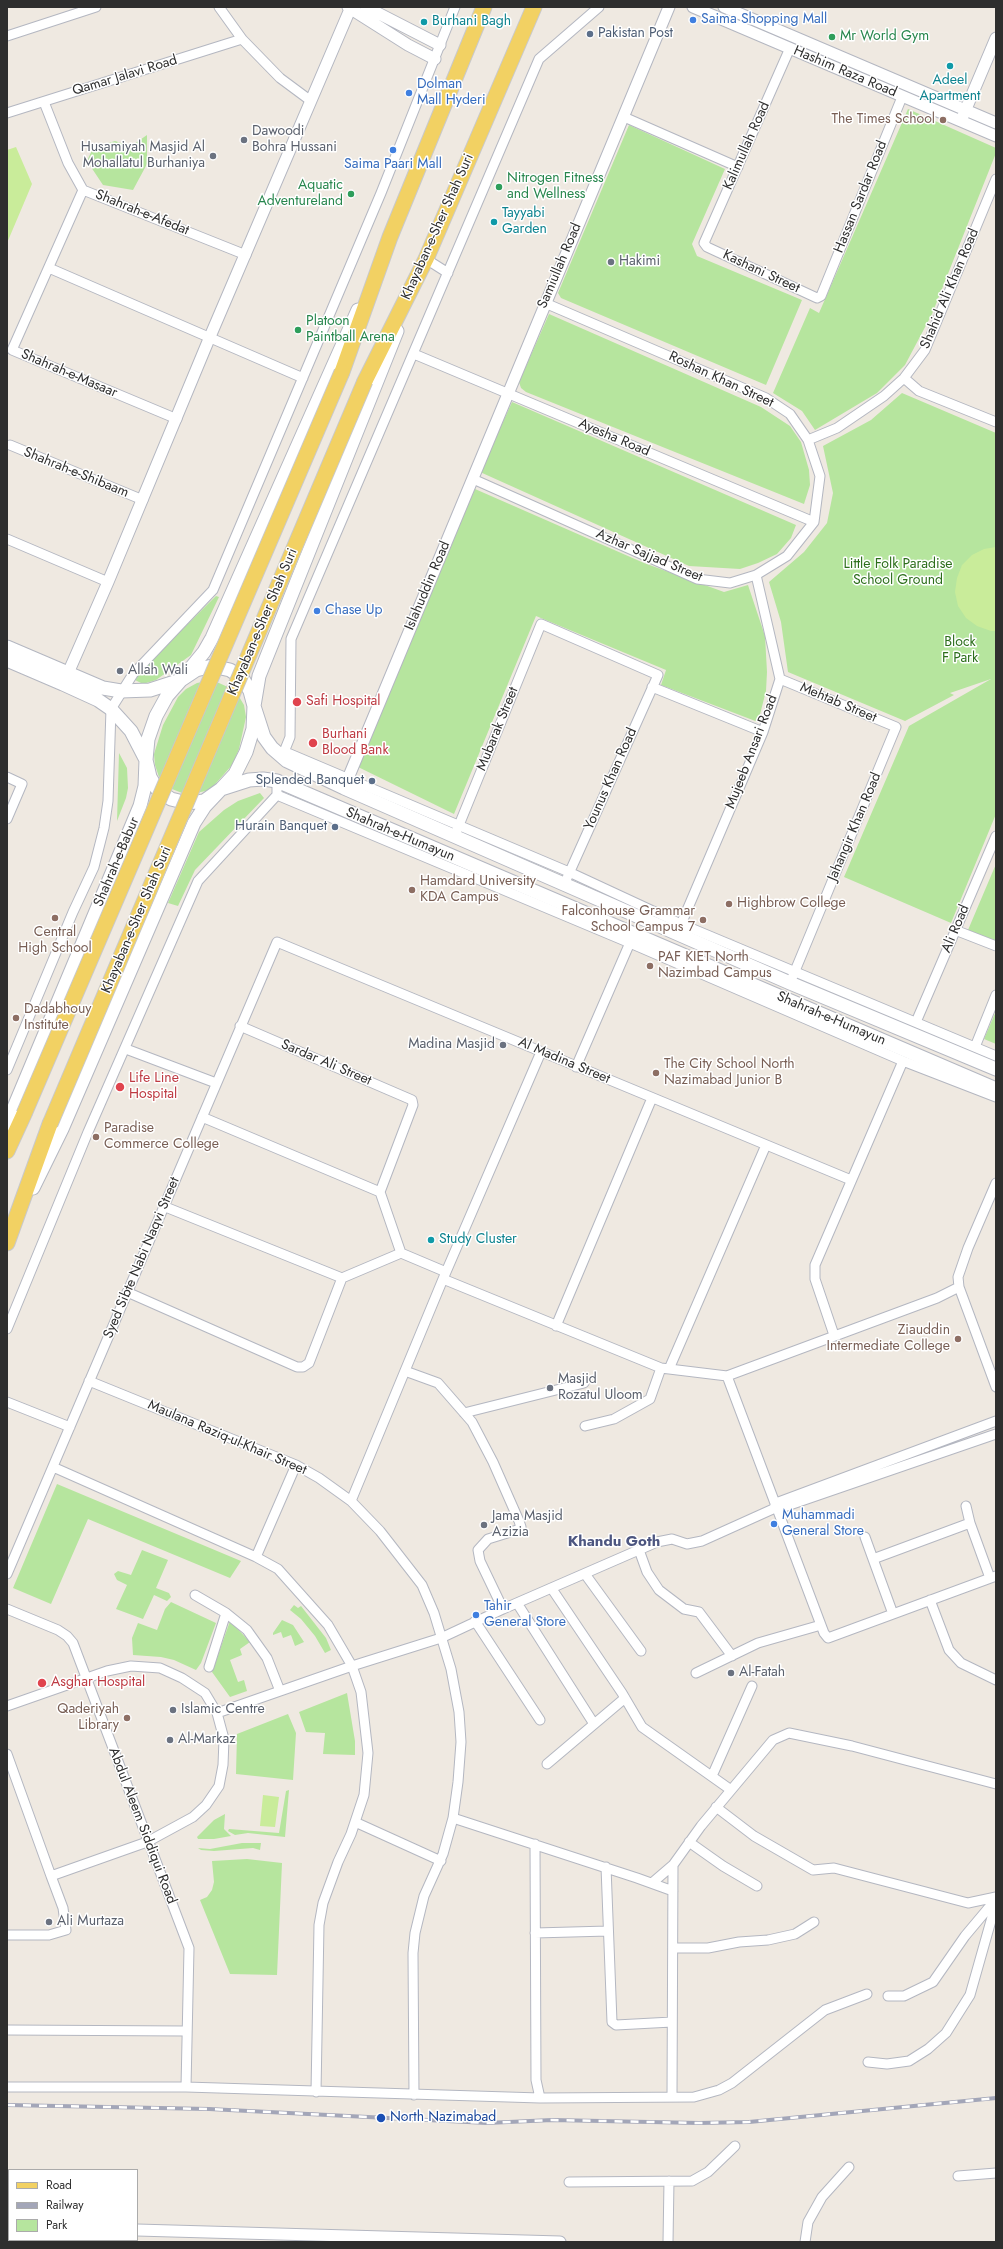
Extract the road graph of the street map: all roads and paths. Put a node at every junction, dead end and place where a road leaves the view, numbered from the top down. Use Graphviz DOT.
graph roads {
  1 [pos="96,7"];
  2 [pos="219,7"];
  3 [pos="366,7"];
  4 [pos="456,7"];
  5 [pos="484,7"];
  6 [pos="534,7"];
  7 [pos="599,7"];
  8 [pos="669,7"];
  9 [pos="693,7"];
  10 [pos="724,7"];
  11 [pos="350,8"];
  12 [pos="736,9"];
  13 [pos="731,24"];
  14 [pos="7,36"];
  15 [pos="996,38"];
  16 [pos="242,40"];
  17 [pos="440,45"];
  18 [pos="790,48"];
  19 [pos="435,59"];
  20 [pos="902,97"];
  21 [pos="311,101"];
  22 [pos="44,102"];
  23 [pos="965,110"];
  24 [pos="7,113"];
  25 [pos="624,117"];
  26 [pos="960,122"];
  27 [pos="996,123"];
  28 [pos="996,136"];
  29 [pos="738,167"];
  30 [pos="996,179"];
  31 [pos="83,190"];
  32 [pos="390,237"];
  33 [pos="704,243"];
  34 [pos="246,254"];
  35 [pos="424,264"];
  36 [pos="49,268"];
  37 [pos="448,273"];
  38 [pos="820,298"];
  39 [pos="545,303"];
  40 [pos="209,339"];
  41 [pos="414,354"];
  42 [pos="303,378"];
  43 [pos="904,378"];
  44 [pos="509,393"];
  45 [pos="177,419"];
  46 [pos="996,422"];
  47 [pos="808,440"];
  48 [pos="10,445"];
  49 [pos="473,479"];
  50 [pos="143,500"];
  51 [pos="814,522"];
  52 [pos="7,539"];
  53 [pos="756,574"];
  54 [pos="108,582"];
  55 [pos="541,624"];
  56 [pos="7,647"];
  57 [pos="7,660"];
  58 [pos="65,678"];
  59 [pos="780,679"];
  60 [pos="181,680"];
  61 [pos="652,687"];
  62 [pos="120,691"];
  63 [pos="254,706"];
  64 [pos="111,709"];
  65 [pos="896,727"];
  66 [pos="763,732"];
  67 [pos="284,756"];
  68 [pos="146,760"];
  69 [pos="7,777"];
  70 [pos="277,781"];
  71 [pos="346,783"];
  72 [pos="221,789"];
  73 [pos="277,795"];
  74 [pos="7,819"];
  75 [pos="457,830"];
  76 [pos="996,836"];
  77 [pos="445,854"];
  78 [pos="567,878"];
  79 [pos="679,928"];
  80 [pos="955,930"];
  81 [pos="632,939"];
  82 [pos="277,942"];
  83 [pos="996,946"];
  84 [pos="792,977"];
  85 [pos="996,996"];
  86 [pos="916,1022"];
  87 [pos="240,1026"];
  88 [pos="975,1047"];
  89 [pos="126,1049"];
  90 [pos="542,1052"];
  91 [pos="996,1056"];
  92 [pos="903,1061"];
  93 [pos="576,1067"];
  94 [pos="996,1069"];
  95 [pos="7,1070"];
  96 [pos="216,1083"];
  97 [pos="996,1089"];
  98 [pos="996,1097"];
  99 [pos="652,1098"];
  100 [pos="202,1117"];
  101 [pos="7,1124"];
  102 [pos="766,1145"];
  103 [pos="7,1151"];
  104 [pos="851,1180"];
  105 [pos="996,1183"];
  106 [pos="380,1192"];
  107 [pos="164,1206"];
  108 [pos="16,1222"];
  109 [pos="7,1243"];
  110 [pos="400,1253"];
  111 [pos="445,1275"];
  112 [pos="342,1278"];
  113 [pos="959,1287"];
  114 [pos="127,1292"];
  115 [pos="556,1326"];
  116 [pos="7,1329"];
  117 [pos="834,1335"];
  118 [pos="665,1369"];
  119 [pos="405,1371"];
  120 [pos="726,1376"];
  121 [pos="90,1381"];
  122 [pos="584,1383"];
  123 [pos="996,1387"];
  124 [pos="7,1402"];
  125 [pos="464,1413"];
  126 [pos="996,1421"];
  127 [pos="585,1426"];
  128 [pos="70,1427"];
  129 [pos="996,1434"];
  130 [pos="296,1465"];
  131 [pos="53,1467"];
  132 [pos="351,1502"];
  133 [pos="966,1506"];
  134 [pos="775,1507"];
  135 [pos="970,1523"];
  136 [pos="865,1537"];
  137 [pos="639,1550"];
  138 [pos="256,1557"];
  139 [pos="873,1559"];
  140 [pos="7,1574"];
  141 [pos="585,1574"];
  142 [pos="993,1577"];
  143 [pos="552,1589"];
  144 [pos="195,1595"];
  145 [pos="930,1600"];
  146 [pos="517,1603"];
  147 [pos="7,1609"];
  148 [pos="503,1609"];
  149 [pos="226,1613"];
  150 [pos="893,1614"];
  151 [pos="475,1621"];
  152 [pos="821,1625"];
  153 [pos="441,1638"];
  154 [pos="641,1650"];
  155 [pos="732,1656"];
  156 [pos="352,1666"];
  157 [pos="209,1667"];
  158 [pos="696,1674"];
  159 [pos="86,1679"];
  160 [pos="996,1680"];
  161 [pos="752,1686"];
  162 [pos="280,1691"];
  163 [pos="625,1698"];
  164 [pos="7,1706"];
  165 [pos="217,1713"];
  166 [pos="540,1720"];
  167 [pos="594,1724"];
  168 [pos="7,1754"];
  169 [pos="547,1764"];
  170 [pos="712,1776"];
  171 [pos="996,1784"];
  172 [pos="731,1790"];
  173 [pos="716,1807"];
  174 [pos="453,1818"];
  175 [pos="355,1822"];
  176 [pos="147,1842"];
  177 [pos="689,1842"];
  178 [pos="534,1844"];
  179 [pos="441,1861"];
  180 [pos="673,1865"];
  181 [pos="606,1867"];
  182 [pos="51,1876"];
  183 [pos="652,1883"];
  184 [pos="757,1886"];
  185 [pos="673,1891"];
  186 [pos="996,1898"];
  187 [pos="996,1903"];
  188 [pos="814,1922"];
  189 [pos="608,1931"];
  190 [pos="535,1932"];
  191 [pos="7,1935"];
  192 [pos="673,1948"];
  193 [pos="867,1994"];
  194 [pos="888,1996"];
  195 [pos="672,2022"];
  196 [pos="7,2030"];
  197 [pos="186,2031"];
  198 [pos="868,2062"];
  199 [pos="7,2087"];
  200 [pos="186,2087"];
  201 [pos="316,2092"];
  202 [pos="414,2095"];
  203 [pos="672,2097"];
  204 [pos="540,2098"];
  205 [pos="735,2146"];
  206 [pos="849,2167"];
  207 [pos="996,2173"];
  208 [pos="958,2176"];
  209 [pos="670,2181"];
  210 [pos="569,2182"];
  211 [pos="138,2230"];
  212 [pos="560,2242"];
  213 [pos="668,2242"];
  214 [pos="805,2242"];
  1 -- 14 [label="street"];
  2 -- 16 [label="street"];
  3 -- 17 [label="street"];
  4 -- 17 [label="street"];
  5 -- 32 [label="main road, Khayaban-e-Sher Shah Suri"];
  6 -- 35 [label="main road, Khayaban-e-Sher Shah Suri"];
  7 -- 37 [label="street"];
  8 -- 25 [label="street, Samiullah Road"];
  9 -- 13 [label="street, Hashim Raza Road"];
  10 -- 12 [label="street, Hashim Raza Road"];
  11 -- 19 [label="street"];
  11 -- 21 [label="street"];
  12 -- 13 [label="street"];
  12 -- 23 [label="street, Hashim Raza Road"];
  13 -- 18 [label="street, Hashim Raza Road"];
  15 -- 23 [label="street"];
  16 -- 21 [label="street"];
  16 -- 22 [label="street, Qamar Jalavi Road"];
  17 -- 19 [label="street"];
  18 -- 20 [label="street, Hashim Raza Road"];
  18 -- 29 [label="street, Kalimullah Road"];
  19 -- 42 [label="street"];
  20 -- 26 [label="street, Hashim Raza Road"];
  20 -- 38 [label="street, Hassan Sardar Road"];
  21 -- 34 [label="street"];
  22 -- 24 [label="street, Qamar Jalavi Road"];
  22 -- 31 [label="street, Shahrah-e-Afedat"];
  23 -- 26 [label="street"];
  23 -- 27 [label="street, Hashim Raza Road"];
  25 -- 29 [label="street"];
  25 -- 39 [label="street, Samiullah Road"];
  26 -- 28 [label="street, Hashim Raza Road"];
  29 -- 33 [label="street, Kalimullah Road"];
  30 -- 43 [label="street, Shahid Ali Khan Road"];
  31 -- 34 [label="street, Shahrah-e-Afedat"];
  31 -- 36 [label="street, Shahrah-e-Masaar"];
  32 -- 60 [label="main road"];
  32 -- 103 [label="main road, Khayaban-e-Sher Shah Suri, bridge"];
  33 -- 38 [label="street, Kashani Street"];
  34 -- 40 [label="street"];
  35 -- 37 [label="street"];
  35 -- 63 [label="main road"];
  35 -- 108 [label="main road, Khayaban-e-Sher Shah Suri, bridge"];
  36 -- 40 [label="street"];
  36 -- 45 [label="street, Shahrah-e-Masaar"];
  37 -- 41 [label="street"];
  39 -- 44 [label="street, Samiullah Road"];
  39 -- 47 [label="street, Roshan Khan Street"];
  40 -- 42 [label="street"];
  40 -- 45 [label="street"];
  41 -- 44 [label="street, Ayesha Road"];
  41 -- 67 [label="street"];
  42 -- 62 [label="street"];
  43 -- 46 [label="street"];
  43 -- 47 [label="street, Shahid Ali Khan Road"];
  44 -- 49 [label="street, Islahuddin Road"];
  44 -- 51 [label="street, Ayesha Road"];
  45 -- 50 [label="street"];
  47 -- 51 [label="street, Roshan Khan Street"];
  48 -- 50 [label="street, Shahrah-e-Shibaam"];
  49 -- 53 [label="street, Azhar Sajjad Street"];
  49 -- 71 [label="street, Islahuddin Road"];
  50 -- 54 [label="street"];
  51 -- 53 [label="street, Azhar Sajjad Street"];
  52 -- 54 [label="street"];
  53 -- 59 [label="street, Mujeeb Ansari Road"];
  54 -- 58 [label="street"];
  55 -- 61 [label="street, Younus Khan Road"];
  55 -- 75 [label="street, Mubarak Street"];
  56 -- 58 [label="main road, Shahrah-e-Babur"];
  57 -- 58 [label="main road, Shahrah-e-Babur"];
  58 -- 62 [label="main road, Shahrah-e-Babur"];
  58 -- 64 [label="main road, Shahrah-e-Babur"];
  59 -- 65 [label="street, Mehtab Street"];
  59 -- 66 [label="street, Mujeeb Ansari Road"];
  60 -- 62 [label="main road, Shahrah-e-Babur"];
  60 -- 63 [label="main road"];
  60 -- 68 [label="main road"];
  61 -- 66 [label="street"];
  61 -- 78 [label="street, Younus Khan Road"];
  62 -- 64 [label="street"];
  63 -- 67 [label="main road, Shahrah-e-Humayun"];
  63 -- 72 [label="main road"];
  64 -- 68 [label="main road, Shahrah-e-Babur"];
  64 -- 95 [label="street"];
  65 -- 84 [label="street, Jahangir Khan Road"];
  66 -- 79 [label="street, Mujeeb Ansari Road"];
  67 -- 70 [label="main road"];
  67 -- 71 [label="main road, Shahrah-e-Humayun"];
  68 -- 72 [label="main road"];
  68 -- 101 [label="main road, Shahrah-e-Babur"];
  69 -- 74 [label="street"];
  70 -- 72 [label="main road, Shahrah-e-Humayun"];
  70 -- 73 [label="street"];
  70 -- 77 [label="main road, Shahrah-e-Humayun"];
  71 -- 75 [label="main road, Shahrah-e-Humayun"];
  72 -- 108 [label="main road"];
  73 -- 81 [label="street"];
  73 -- 89 [label="street"];
  75 -- 77 [label="main road"];
  75 -- 78 [label="main road, Shahrah-e-Humayun"];
  76 -- 80 [label="street, Ali Road"];
  77 -- 81 [label="main road, Shahrah-e-Humayun"];
  78 -- 79 [label="main road, Shahrah-e-Humayun"];
  79 -- 84 [label="main road, Shahrah-e-Humayun"];
  80 -- 83 [label="street"];
  80 -- 86 [label="street, Ali Road"];
  81 -- 92 [label="street"];
  81 -- 93 [label="street"];
  81 -- 97 [label="main road, Shahrah-e-Humayun"];
  82 -- 87 [label="street, Syed Sibte Nabi Naqvi Street"];
  82 -- 90 [label="street, Al Madina Street"];
  84 -- 86 [label="street"];
  84 -- 94 [label="main road, Shahrah-e-Humayun"];
  85 -- 88 [label="street"];
  86 -- 88 [label="street"];
  87 -- 96 [label="street, Syed Sibte Nabi Naqvi Street"];
  87 -- 106 [label="street, Sardar Ali Street"];
  88 -- 91 [label="street"];
  89 -- 96 [label="street"];
  89 -- 116 [label="street"];
  90 -- 93 [label="street, Al Madina Street"];
  90 -- 111 [label="street"];
  92 -- 98 [label="street"];
  92 -- 104 [label="street"];
  93 -- 99 [label="street, Al Madina Street"];
  96 -- 100 [label="street, Syed Sibte Nabi Naqvi Street"];
  99 -- 102 [label="street, Al Madina Street"];
  99 -- 115 [label="street"];
  100 -- 106 [label="street"];
  100 -- 107 [label="street, Syed Sibte Nabi Naqvi Street"];
  102 -- 104 [label="street, Al Madina Street"];
  102 -- 118 [label="street"];
  104 -- 117 [label="street"];
  105 -- 113 [label="street"];
  106 -- 110 [label="street"];
  107 -- 112 [label="street"];
  107 -- 114 [label="street, Syed Sibte Nabi Naqvi Street"];
  108 -- 109 [label="main road, Khayaban-e-Sher Shah Suri"];
  110 -- 111 [label="street"];
  110 -- 112 [label="street"];
  111 -- 115 [label="street"];
  111 -- 119 [label="street"];
  112 -- 114 [label="street"];
  113 -- 117 [label="street"];
  113 -- 123 [label="street"];
  114 -- 121 [label="street, Syed Sibte Nabi Naqvi Street"];
  115 -- 118 [label="street"];
  117 -- 120 [label="street"];
  118 -- 120 [label="street"];
  118 -- 127 [label="street"];
  119 -- 125 [label="street"];
  119 -- 132 [label="street"];
  120 -- 134 [label="street"];
  121 -- 128 [label="street, Syed Sibte Nabi Naqvi Street"];
  121 -- 130 [label="street, Maulana Raziq-ul-Khair Street"];
  122 -- 125 [label="street"];
  124 -- 128 [label="street"];
  125 -- 148 [label="street"];
  126 -- 134 [label="street"];
  128 -- 131 [label="street, Syed Sibte Nabi Naqvi Street"];
  129 -- 134 [label="street"];
  130 -- 132 [label="street, Maulana Raziq-ul-Khair Street"];
  130 -- 138 [label="street"];
  131 -- 138 [label="street"];
  131 -- 140 [label="street, Syed Sibte Nabi Naqvi Street"];
  132 -- 153 [label="street, Maulana Raziq-ul-Khair Street"];
  133 -- 135 [label="street"];
  134 -- 137 [label="street"];
  134 -- 152 [label="street"];
  135 -- 139 [label="street"];
  135 -- 142 [label="street"];
  136 -- 139 [label="street"];
  137 -- 141 [label="street"];
  137 -- 155 [label="street"];
  138 -- 156 [label="street"];
  139 -- 150 [label="street"];
  141 -- 143 [label="street"];
  141 -- 154 [label="street"];
  142 -- 145 [label="street"];
  143 -- 146 [label="street"];
  143 -- 163 [label="street"];
  144 -- 149 [label="street"];
  145 -- 150 [label="street"];
  145 -- 160 [label="street"];
  146 -- 148 [label="street"];
  146 -- 167 [label="street"];
  147 -- 159 [label="street, Abdul Aleem Siddiqui Road"];
  148 -- 151 [label="street"];
  149 -- 157 [label="street"];
  149 -- 162 [label="street"];
  150 -- 152 [label="street"];
  151 -- 153 [label="street"];
  151 -- 166 [label="street"];
  152 -- 155 [label="street"];
  153 -- 156 [label="street"];
  153 -- 174 [label="street, Maulana Raziq-ul-Khair Street"];
  155 -- 158 [label="street"];
  156 -- 162 [label="street"];
  156 -- 175 [label="street"];
  159 -- 164 [label="street"];
  159 -- 165 [label="street"];
  159 -- 176 [label="street, Abdul Aleem Siddiqui Road"];
  161 -- 170 [label="street"];
  162 -- 165 [label="street"];
  163 -- 167 [label="street"];
  163 -- 170 [label="street"];
  165 -- 176 [label="street"];
  167 -- 169 [label="street"];
  168 -- 182 [label="street"];
  170 -- 172 [label="street"];
  171 -- 172 [label="street"];
  172 -- 173 [label="street"];
  173 -- 177 [label="street"];
  173 -- 186 [label="street"];
  174 -- 178 [label="street"];
  174 -- 179 [label="street, Maulana Raziq-ul-Khair Street"];
  175 -- 179 [label="street"];
  175 -- 201 [label="street"];
  176 -- 182 [label="street"];
  176 -- 197 [label="street, Abdul Aleem Siddiqui Road"];
  177 -- 180 [label="street"];
  177 -- 184 [label="street"];
  178 -- 181 [label="street"];
  178 -- 190 [label="street"];
  179 -- 202 [label="street, Maulana Raziq-ul-Khair Street"];
  180 -- 183 [label="street"];
  180 -- 185 [label="street"];
  181 -- 183 [label="street"];
  181 -- 189 [label="street"];
  182 -- 191 [label="street"];
  183 -- 185 [label="street"];
  185 -- 192 [label="street"];
  186 -- 194 [label="street"];
  187 -- 198 [label="street"];
  188 -- 192 [label="street"];
  189 -- 190 [label="street"];
  189 -- 195 [label="street"];
  190 -- 204 [label="street"];
  192 -- 195 [label="street"];
  193 -- 203 [label="street"];
  195 -- 203 [label="street"];
  196 -- 197 [label="street"];
  197 -- 200 [label="street, Abdul Aleem Siddiqui Road"];
  199 -- 200 [label="street"];
  200 -- 201 [label="street"];
  201 -- 202 [label="street"];
  202 -- 204 [label="street"];
  203 -- 204 [label="street"];
  205 -- 209 [label="street"];
  206 -- 214 [label="street"];
  207 -- 208 [label="street"];
  209 -- 210 [label="street"];
  209 -- 213 [label="street"];
  211 -- 212 [label="street"];
}
